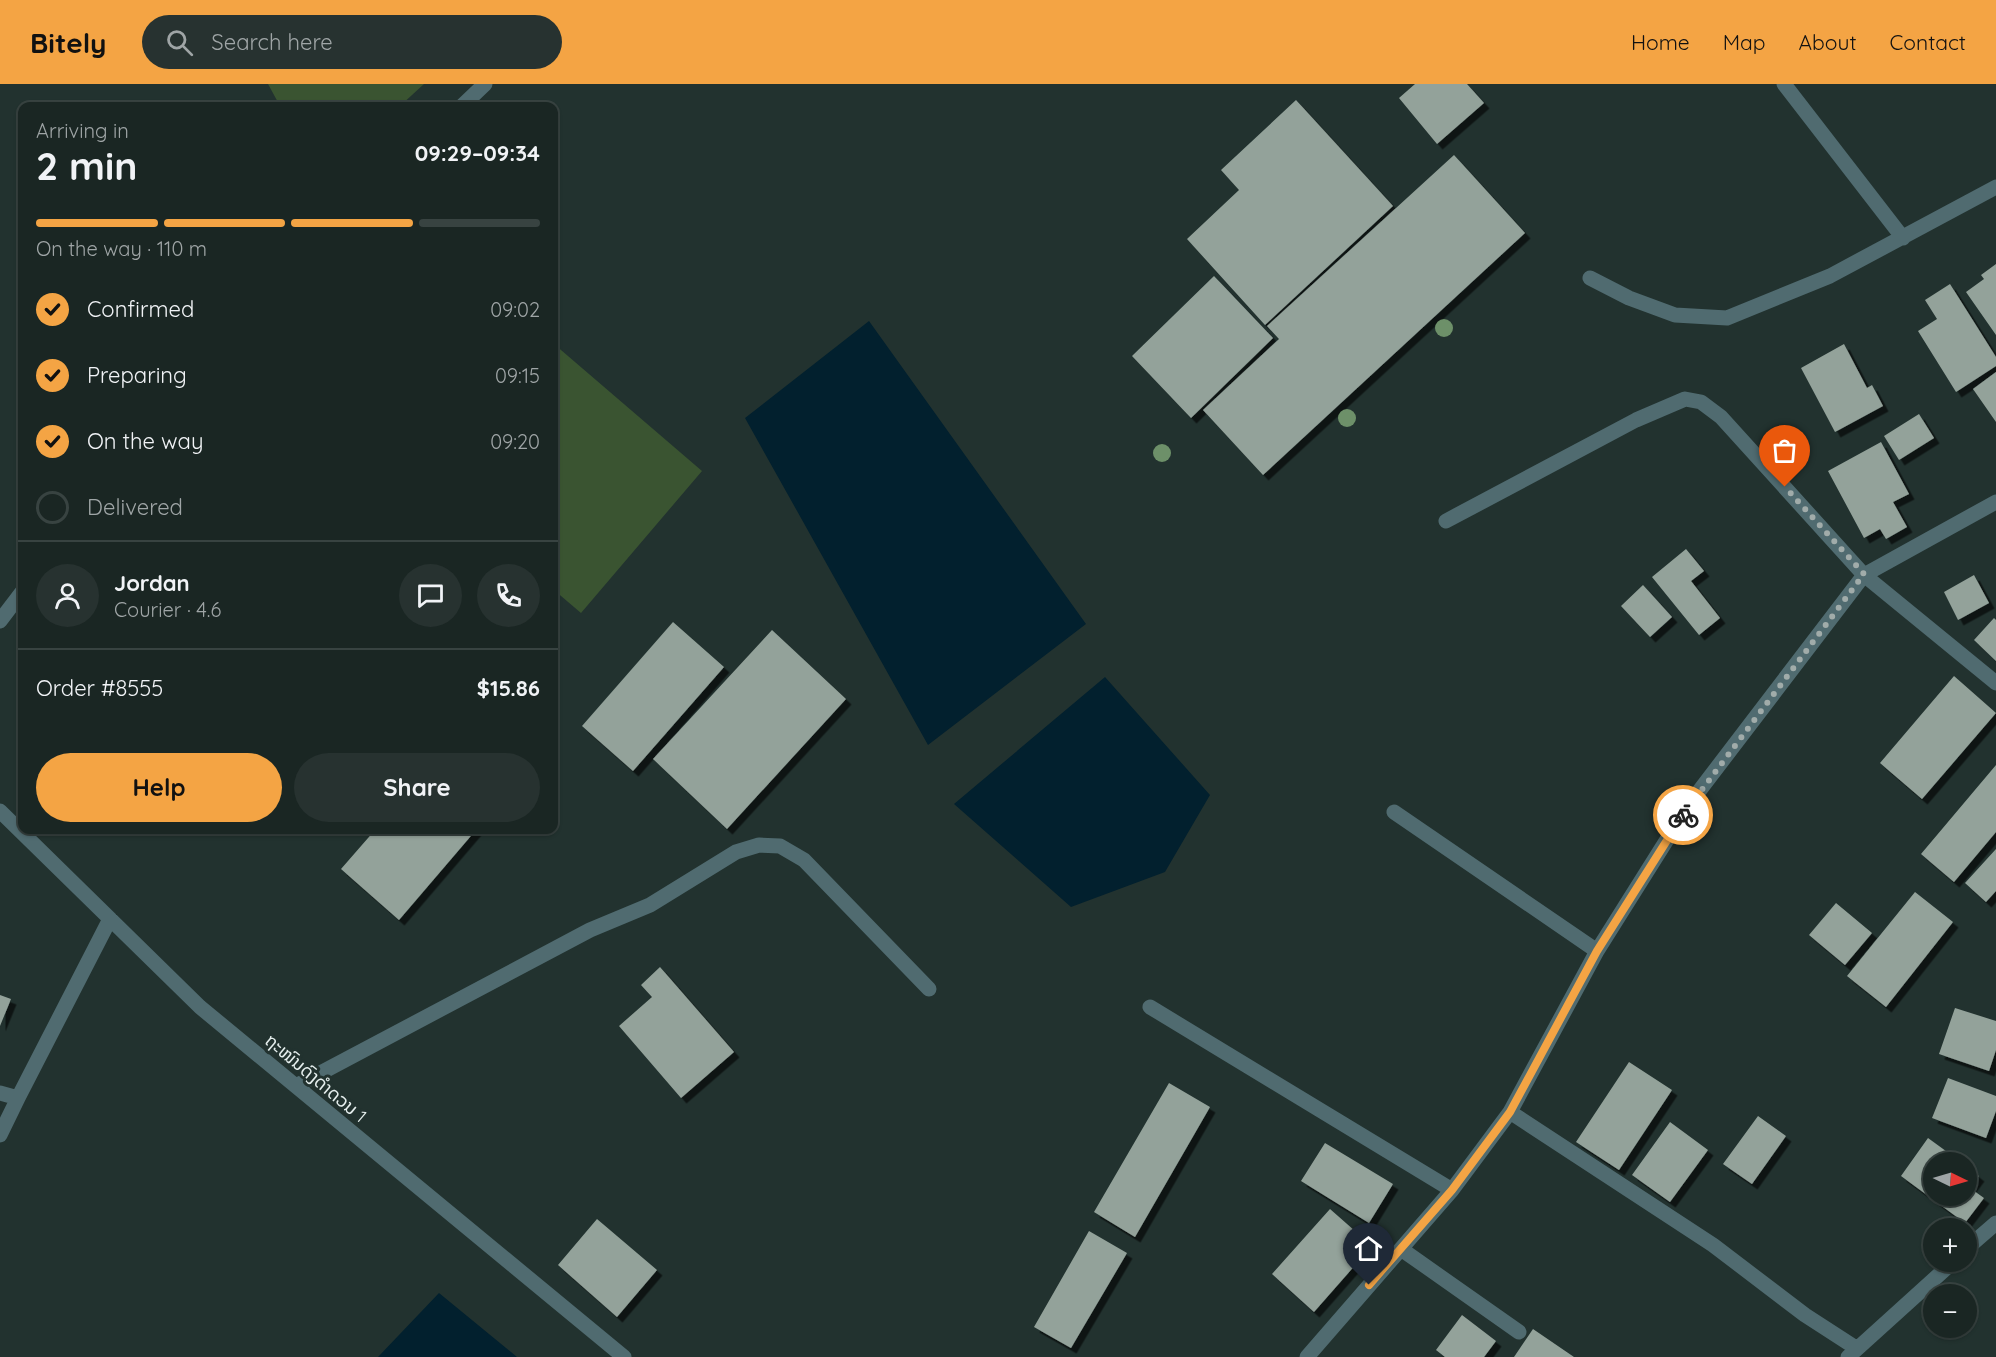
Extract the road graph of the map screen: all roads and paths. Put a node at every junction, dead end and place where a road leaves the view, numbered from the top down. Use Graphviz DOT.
graph roads {
  1 [pos="485,84"];
  2 [pos="1784,84"];
  3 [pos="466,102"];
  4 [pos="1996,187"];
  5 [pos="1904,238"];
  6 [pos="1590,278"];
  7 [pos="1996,502"];
  8 [pos="1446,521"];
  9 [pos="1864,574"];
  10 [pos="18,597"];
  11 [pos="0,621"];
  12 [pos="1996,683"];
  13 [pos="0,811"];
  14 [pos="1394,812"];
  15 [pos="18,829"];
  16 [pos="23,834"];
  17 [pos="110,919"];
  18 [pos="1597,951"];
  19 [pos="929,989"];
  20 [pos="1150,1007"];
  21 [pos="296,1086"];
  22 [pos="0,1093"];
  23 [pos="18,1098"];
  24 [pos="1510,1112"];
  25 [pos="0,1136"];
  26 [pos="1452,1190"];
  27 [pos="1996,1223"];
  28 [pos="1977,1240"];
  29 [pos="1401,1250"];
  30 [pos="1942,1272"];
  31 [pos="1519,1332"];
  32 [pos="1852,1353"];
  33 [pos="624,1357"];
  34 [pos="1307,1357"];
  1 -- 3 [label="street"];
  2 -- 5 [label="street"];
  4 -- 5 [label="street"];
  5 -- 6 [label="street"];
  7 -- 9 [label="street"];
  8 -- 9 [label="street"];
  9 -- 12 [label="street"];
  9 -- 18 [label="street"];
  10 -- 11 [label="street"];
  13 -- 15 [label="street, ຖະໜົນດົງດຳດວນ 1"];
  14 -- 18 [label="street"];
  16 -- 17 [label="street, ຖະໜົນດົງດຳດວນ 1"];
  17 -- 21 [label="street, ຖະໜົນດົງດຳດວນ 1"];
  17 -- 23 [label="street"];
  18 -- 24 [label="street"];
  19 -- 21 [label="street"];
  20 -- 26 [label="street"];
  21 -- 33 [label="street, ຖະໜົນດົງດຳດວນ 1"];
  22 -- 23 [label="street"];
  23 -- 25 [label="street"];
  24 -- 26 [label="street"];
  24 -- 32 [label="street"];
  26 -- 29 [label="street"];
  27 -- 28 [label="street"];
  29 -- 31 [label="street"];
  29 -- 34 [label="street"];
  30 -- 32 [label="street"];
}
